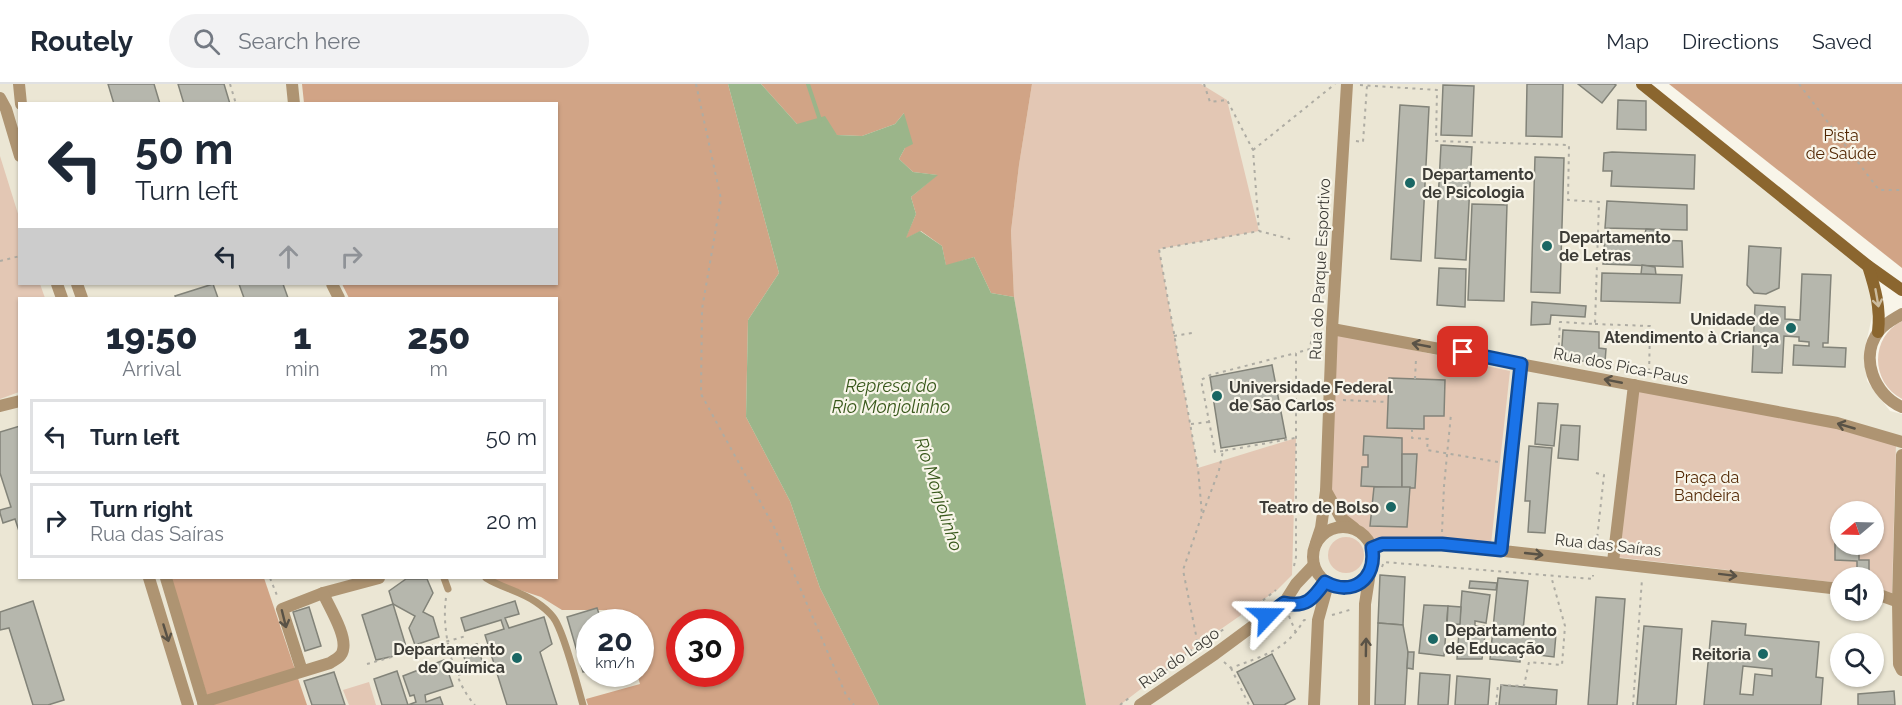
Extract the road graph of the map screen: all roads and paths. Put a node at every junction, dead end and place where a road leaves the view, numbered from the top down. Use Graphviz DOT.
graph roads {
  1 [pos="19,84"];
  2 [pos="230,84"];
  3 [pos="292,84"];
  4 [pos="696,84"];
  5 [pos="1204,84"];
  6 [pos="1335,84"];
  7 [pos="1347,84"];
  8 [pos="1358,84"];
  9 [pos="1367,84"];
  10 [pos="1642,84"];
  11 [pos="1799,84"];
  12 [pos="0,98"];
  13 [pos="21,102"];
  14 [pos="235,102"];
  15 [pos="294,102"];
  16 [pos="1344,140"];
  17 [pos="18,149"];
  18 [pos="1253,150"];
  19 [pos="1902,190"];
  20 [pos="1259,231"];
  21 [pos="1290,239"];
  22 [pos="18,256"];
  23 [pos="0,261"];
  24 [pos="1868,266"];
  25 [pos="1902,290"];
  26 [pos="1902,314"];
  27 [pos="1595,324"];
  28 [pos="1332,329"];
  29 [pos="1878,332"];
  30 [pos="1192,333"];
  31 [pos="1312,335"];
  32 [pos="1174,336"];
  33 [pos="1418,344"];
  34 [pos="1296,353"];
  35 [pos="1521,364"];
  36 [pos="1557,371"];
  37 [pos="1415,379"];
  38 [pos="1634,385"];
  39 [pos="1649,388"];
  40 [pos="1331,399"];
  41 [pos="18,402"];
  42 [pos="1388,402"];
  43 [pos="0,406"];
  44 [pos="1902,407"];
  45 [pos="1451,414"];
  46 [pos="1209,422"];
  47 [pos="1190,425"];
  48 [pos="1412,429"];
  49 [pos="1296,438"];
  50 [pos="1902,442"];
  51 [pos="1222,450"];
  52 [pos="1447,453"];
  53 [pos="1902,454"];
  54 [pos="1511,464"];
  55 [pos="1596,473"];
  56 [pos="1326,491"];
  57 [pos="1202,515"];
  58 [pos="1354,529"];
  59 [pos="1316,543"];
  60 [pos="1442,544"];
  61 [pos="1372,548"];
  62 [pos="1501,550"];
  63 [pos="1595,560"];
  64 [pos="1613,562"];
  65 [pos="1314,565"];
  66 [pos="1643,565"];
  67 [pos="1376,571"];
  68 [pos="1292,575"];
  69 [pos="1551,576"];
  70 [pos="149,579"];
  71 [pos="166,579"];
  72 [pos="270,579"];
  73 [pos="375,579"];
  74 [pos="444,579"];
  75 [pos="488,579"];
  76 [pos="1327,583"];
  77 [pos="1830,588"];
  78 [pos="448,589"];
  79 [pos="323,593"];
  80 [pos="1884,597"];
  81 [pos="1284,603"];
  82 [pos="1900,603"];
  83 [pos="1365,604"];
  84 [pos="282,609"];
  85 [pos="1318,620"];
  86 [pos="1226,628"];
  87 [pos="466,636"];
  88 [pos="446,642"];
  89 [pos="1198,645"];
  90 [pos="1215,654"];
  91 [pos="367,664"];
  92 [pos="494,664"];
  93 [pos="1231,668"];
  94 [pos="1902,670"];
  95 [pos="302,671"];
  96 [pos="458,675"];
  97 [pos="204,703"];
  98 [pos="188,705"];
  99 [pos="475,705"];
  100 [pos="583,705"];
  101 [pos="854,705"];
  102 [pos="1140,705"];
  103 [pos="1249,705"];
  104 [pos="1314,705"];
  105 [pos="1364,705"];
  106 [pos="1496,705"];
  107 [pos="1633,705"];
  1 -- 13 [label="street"];
  2 -- 14 [label="path"];
  3 -- 15 [label="street"];
  4 -- 101 [label="path"];
  5 -- 18 [label="path"];
  6 -- 18 [label="path"];
  7 -- 16 [label="street, Rua do Parque Esportivo"];
  8 -- 9 [label="path"];
  9 -- 16 [label="path"];
  9 -- 27 [label="path"];
  10 -- 24 [label="main road"];
  11 -- 19 [label="path"];
  12 -- 17 [label="street"];
  16 -- 28 [label="street, Rua do Parque Esportivo"];
  18 -- 20 [label="path"];
  20 -- 21 [label="path"];
  20 -- 32 [label="path"];
  22 -- 23 [label="path"];
  24 -- 25 [label="main road"];
  24 -- 29 [label="main road, one-way"];
  26 -- 29 [label="street"];
  27 -- 36 [label="path"];
  27 -- 39 [label="path"];
  28 -- 33 [label="street, Rua dos Pica-Paus"];
  28 -- 40 [label="street, Rua do Parque Esportivo"];
  29 -- 44 [label="street"];
  30 -- 32 [label="path"];
  31 -- 34 [label="path"];
  32 -- 47 [label="path"];
  35 -- 33 [label="street, Rua dos Pica-Paus, one-way"];
  33 -- 37 [label="path"];
  34 -- 46 [label="path"];
  34 -- 49 [label="path"];
  35 -- 36 [label="street, Rua dos Pica-Paus"];
  35 -- 54 [label="street"];
  38 -- 36 [label="street, Rua dos Pica-Paus, one-way"];
  38 -- 39 [label="street, Rua dos Pica-Paus"];
  38 -- 64 [label="street"];
  50 -- 39 [label="street, Rua dos Pica-Paus, one-way"];
  40 -- 42 [label="path"];
  40 -- 56 [label="street, Rua do Parque Esportivo"];
  41 -- 43 [label="street"];
  45 -- 52 [label="path"];
  46 -- 47 [label="path"];
  46 -- 51 [label="path"];
  47 -- 57 [label="path"];
  48 -- 52 [label="path"];
  49 -- 51 [label="path"];
  49 -- 68 [label="path"];
  51 -- 57 [label="path"];
  52 -- 54 [label="path"];
  52 -- 60 [label="path"];
  53 -- 82 [label="street"];
  54 -- 62 [label="street"];
  55 -- 63 [label="path"];
  56 -- 58 [label="street"];
  56 -- 59 [label="street, Rua do Parque Esportivo"];
  57 -- 89 [label="path"];
  58 -- 59 [label="street"];
  58 -- 61 [label="street"];
  59 -- 65 [label="street"];
  60 -- 61 [label="street, Rua das Saíras"];
  60 -- 62 [label="street, Rua das Saíras"];
  61 -- 67 [label="street"];
  62 -- 63 [label="street, Rua das Saíras, one-way"];
  63 -- 64 [label="street, Rua das Saíras"];
  63 -- 69 [label="path"];
  64 -- 66 [label="street, Rua das Saíras"];
  65 -- 76 [label="street"];
  65 -- 81 [label="street, Rua do Lago"];
  66 -- 77 [label="street, Rua das Saíras, one-way"];
  66 -- 107 [label="path"];
  67 -- 69 [label="path"];
  67 -- 76 [label="street"];
  67 -- 83 [label="street"];
  69 -- 106 [label="path"];
  70 -- 98 [label="street, one-way"];
  71 -- 97 [label="street"];
  72 -- 84 [label="path"];
  73 -- 79 [label="street"];
  74 -- 78 [label="lane"];
  75 -- 100 [label="lane"];
  76 -- 81 [label="street"];
  76 -- 85 [label="street"];
  78 -- 88 [label="path"];
  79 -- 84 [label="street"];
  79 -- 95 [label="street"];
  80 -- 82 [label="street"];
  81 -- 90 [label="street, Rua do Lago"];
  82 -- 94 [label="street"];
  83 -- 85 [label="path"];
  105 -- 83 [label="street, one-way"];
  84 -- 95 [label="street, one-way"];
  85 -- 93 [label="path"];
  85 -- 104 [label="street"];
  86 -- 89 [label="path"];
  87 -- 88 [label="path"];
  88 -- 91 [label="path"];
  88 -- 96 [label="path"];
  89 -- 90 [label="path"];
  90 -- 93 [label="path"];
  90 -- 102 [label="street, Rua do Lago"];
  92 -- 96 [label="path"];
  93 -- 103 [label="path"];
  95 -- 97 [label="street"];
  96 -- 99 [label="path"];
}
